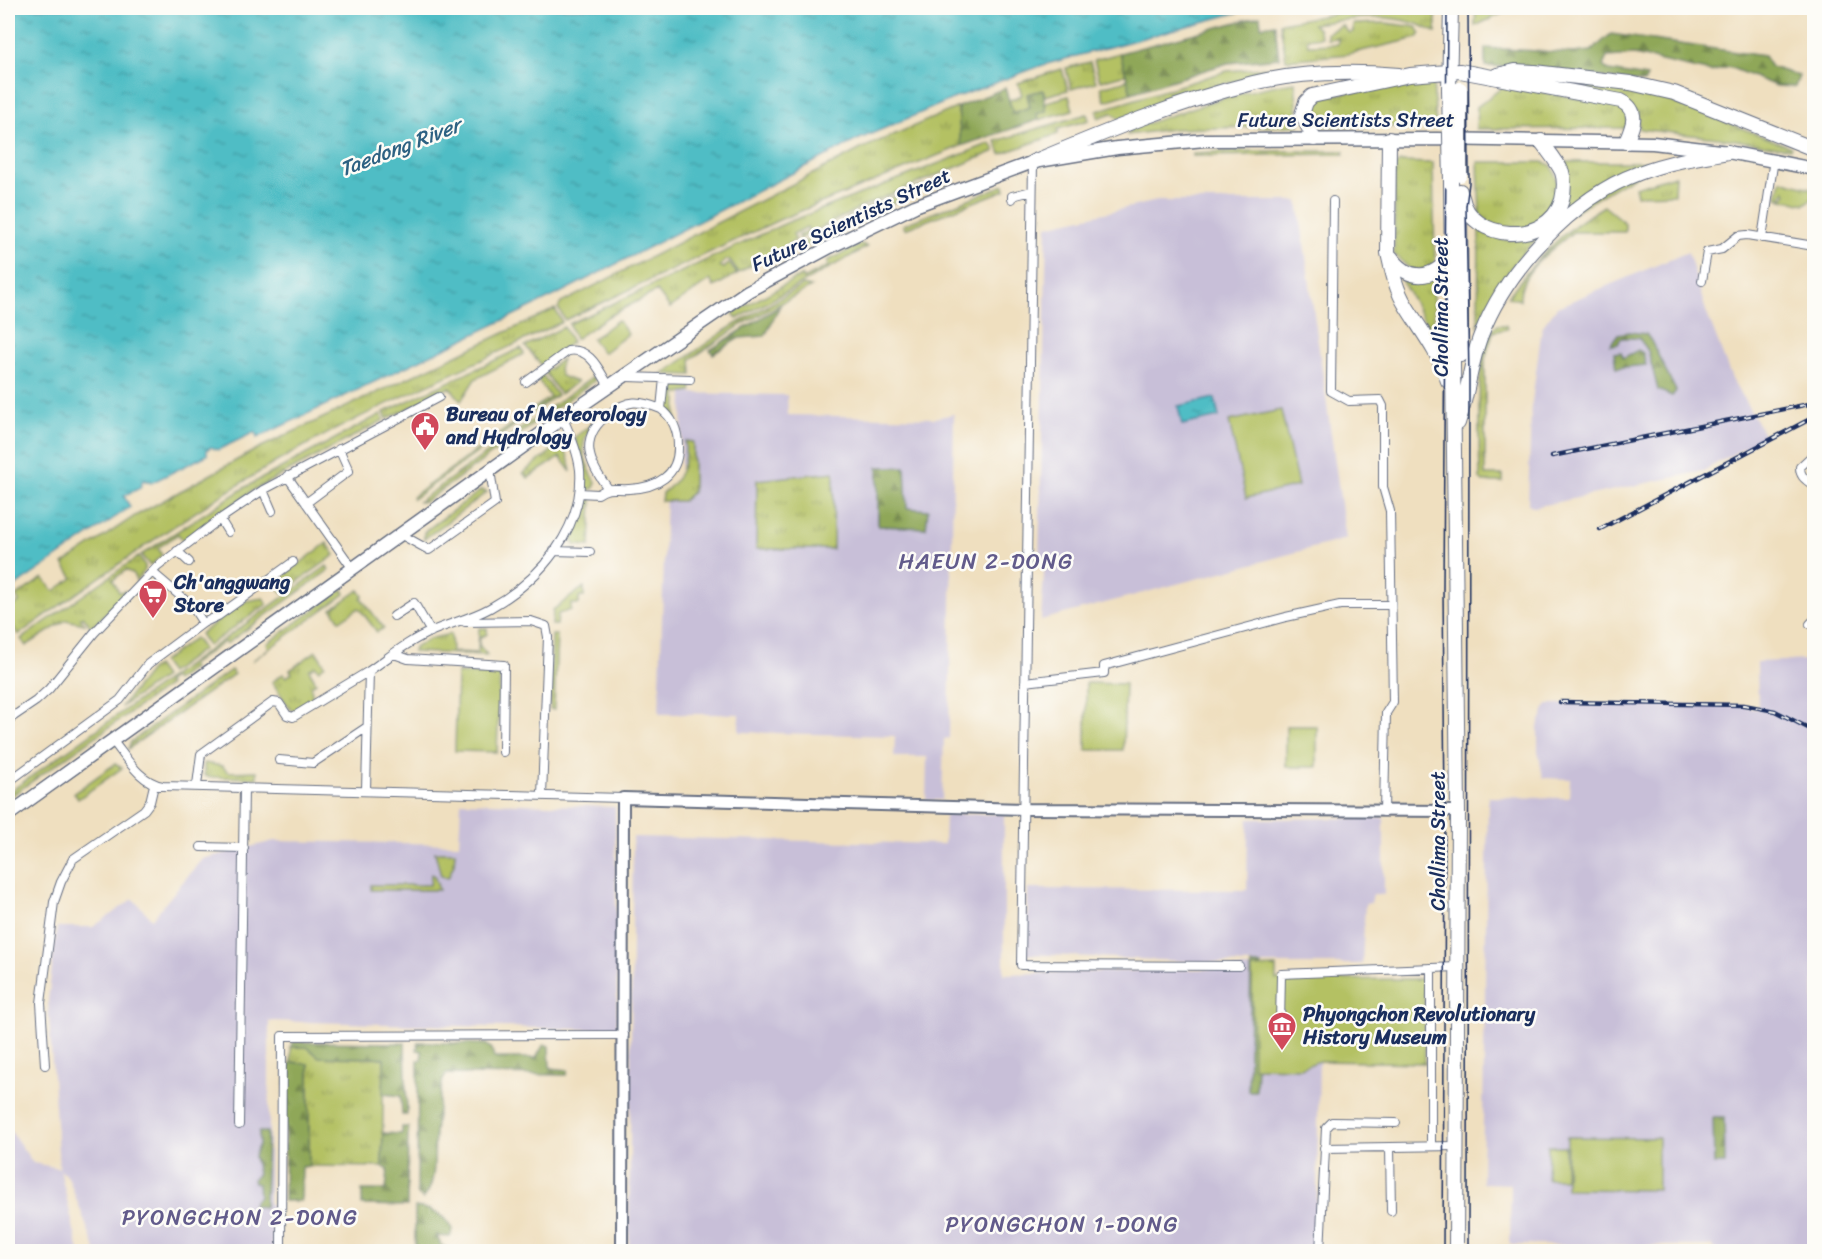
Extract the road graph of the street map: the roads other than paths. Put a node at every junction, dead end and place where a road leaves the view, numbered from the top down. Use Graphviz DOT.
graph roads {
  1 [pos="1451,8"];
  2 [pos="1460,8"];
  3 [pos="1456,65"];
  4 [pos="1410,75"];
  5 [pos="1489,77"];
  6 [pos="1314,139"];
  7 [pos="1389,139"];
  8 [pos="1541,141"];
  9 [pos="1626,142"];
  10 [pos="1815,149"];
  11 [pos="1728,152"];
  12 [pos="1774,159"];
  13 [pos="1033,162"];
  14 [pos="1815,169"];
  15 [pos="1455,183"];
  16 [pos="1032,190"];
  17 [pos="1012,199"];
  18 [pos="1333,201"];
  19 [pos="1762,238"];
  20 [pos="1815,246"];
  21 [pos="1388,253"];
  22 [pos="1451,256"];
  23 [pos="1702,281"];
  24 [pos="620,378"];
  25 [pos="664,378"];
  26 [pos="690,379"];
  27 [pos="526,382"];
  28 [pos="609,386"];
  29 [pos="439,397"];
  30 [pos="661,409"];
  31 [pos="562,418"];
  32 [pos="1456,430"];
  33 [pos="339,449"];
  34 [pos="1815,454"];
  35 [pos="490,470"];
  36 [pos="287,476"];
  37 [pos="1815,486"];
  38 [pos="607,488"];
  39 [pos="263,489"];
  40 [pos="579,493"];
  41 [pos="306,503"];
  42 [pos="272,511"];
  43 [pos="220,519"];
  44 [pos="228,532"];
  45 [pos="400,534"];
  46 [pos="177,551"];
  47 [pos="554,551"];
  48 [pos="590,552"];
  49 [pos="189,562"];
  50 [pos="293,562"];
  51 [pos="353,569"];
  52 [pos="152,572"];
  53 [pos="1391,605"];
  54 [pos="394,616"];
  55 [pos="460,622"];
  56 [pos="203,623"];
  57 [pos="431,632"];
  58 [pos="394,654"];
  59 [pos="369,671"];
  60 [pos="1025,682"];
  61 [pos="8,720"];
  62 [pos="367,727"];
  63 [pos="112,740"];
  64 [pos="502,752"];
  65 [pos="279,760"];
  66 [pos="8,782"];
  67 [pos="154,784"];
  68 [pos="197,785"];
  69 [pos="244,787"];
  70 [pos="366,790"];
  71 [pos="542,796"];
  72 [pos="623,798"];
  73 [pos="1024,809"];
  74 [pos="1458,811"];
  75 [pos="1384,812"];
  76 [pos="8,815"];
  77 [pos="201,847"];
  78 [pos="244,848"];
  79 [pos="1239,966"];
  80 [pos="1457,967"];
  81 [pos="1431,968"];
  82 [pos="1280,1023"];
  83 [pos="624,1035"];
  84 [pos="45,1065"];
  85 [pos="1396,1123"];
  86 [pos="239,1125"];
  87 [pos="1431,1146"];
  88 [pos="1457,1146"];
  89 [pos="1390,1147"];
  90 [pos="1324,1148"];
  91 [pos="1391,1211"];
  92 [pos="280,1251"];
  93 [pos="622,1251"];
  94 [pos="1320,1251"];
  95 [pos="1456,1251"];
  1 -- 3 [label="highway"];
  2 -- 3 [label="highway"];
  3 -- 4 [label="highway"];
  3 -- 5 [label="highway"];
  3 -- 15 [label="highway, bridge"];
  4 -- 6 [label="highway"];
  4 -- 13 [label="highway"];
  5 -- 9 [label="highway"];
  5 -- 10 [label="highway"];
  6 -- 7 [label="main road, Future Scientists Street"];
  6 -- 13 [label="main road, Future Scientists Street"];
  7 -- 8 [label="main road, Future Scientists Street"];
  7 -- 21 [label="highway"];
  8 -- 9 [label="main road, Future Scientists Street"];
  8 -- 15 [label="highway"];
  9 -- 11 [label="main road, Future Scientists Street"];
  11 -- 12 [label="main road, Future Scientists Street"];
  11 -- 32 [label="highway"];
  12 -- 14 [label="main road, Future Scientists Street"];
  12 -- 19 [label="street"];
  13 -- 16 [label="street"];
  13 -- 24 [label="main road, Future Scientists Street"];
  15 -- 22 [label="highway, Chollima Street"];
  15 -- 32 [label="highway, Chollima Street"];
  16 -- 17 [label="street"];
  16 -- 60 [label="street"];
  18 -- 53 [label="street"];
  19 -- 20 [label="street"];
  19 -- 23 [label="street"];
  21 -- 22 [label="highway"];
  21 -- 32 [label="highway"];
  22 -- 32 [label="highway, Chollima Street"];
  24 -- 25 [label="street"];
  24 -- 28 [label="main road, Future Scientists Street"];
  25 -- 26 [label="street"];
  25 -- 30 [label="street"];
  27 -- 28 [label="street"];
  28 -- 31 [label="main road, Future Scientists Street"];
  29 -- 33 [label="street"];
  30 -- 38 [label="street"];
  30 -- 38 [label="street"];
  31 -- 35 [label="main road, Future Scientists Street"];
  31 -- 40 [label="street"];
  32 -- 74 [label="highway, Chollima Street"];
  33 -- 36 [label="street"];
  33 -- 41 [label="street"];
  34 -- 37 [label="street"];
  35 -- 45 [label="main road, Future Scientists Street"];
  35 -- 45 [label="street"];
  36 -- 39 [label="street"];
  36 -- 41 [label="street"];
  38 -- 40 [label="street"];
  39 -- 42 [label="street"];
  39 -- 43 [label="street"];
  40 -- 47 [label="street"];
  41 -- 51 [label="street"];
  43 -- 44 [label="street"];
  43 -- 46 [label="street"];
  45 -- 51 [label="main road, Future Scientists Street"];
  46 -- 49 [label="street"];
  46 -- 52 [label="street"];
  47 -- 48 [label="street"];
  47 -- 55 [label="street"];
  50 -- 56 [label="street"];
  51 -- 63 [label="main road, Future Scientists Street"];
  52 -- 56 [label="street"];
  52 -- 61 [label="street"];
  53 -- 60 [label="street"];
  53 -- 75 [label="street"];
  54 -- 57 [label="street"];
  55 -- 57 [label="street"];
  55 -- 71 [label="street"];
  56 -- 66 [label="street"];
  57 -- 58 [label="street"];
  58 -- 59 [label="street"];
  58 -- 64 [label="street"];
  59 -- 62 [label="street"];
  59 -- 68 [label="street"];
  60 -- 73 [label="street"];
  62 -- 65 [label="street"];
  62 -- 70 [label="street"];
  63 -- 67 [label="street"];
  63 -- 76 [label="main road, Future Scientists Street"];
  67 -- 68 [label="street"];
  67 -- 84 [label="street"];
  68 -- 69 [label="street"];
  69 -- 70 [label="street"];
  69 -- 78 [label="street"];
  70 -- 71 [label="street"];
  71 -- 72 [label="street"];
  72 -- 73 [label="street"];
  72 -- 83 [label="street"];
  73 -- 75 [label="street"];
  73 -- 79 [label="street"];
  74 -- 75 [label="street"];
  74 -- 80 [label="highway, Chollima Street"];
  77 -- 78 [label="street"];
  78 -- 86 [label="street"];
  80 -- 81 [label="street"];
  80 -- 88 [label="highway, Chollima Street"];
  81 -- 82 [label="street"];
  81 -- 87 [label="street"];
  83 -- 92 [label="street"];
  83 -- 93 [label="street"];
  85 -- 90 [label="street"];
  87 -- 88 [label="street"];
  87 -- 89 [label="street"];
  88 -- 95 [label="highway, Chollima Street"];
  89 -- 90 [label="street"];
  89 -- 91 [label="street"];
  90 -- 94 [label="street"];
}
